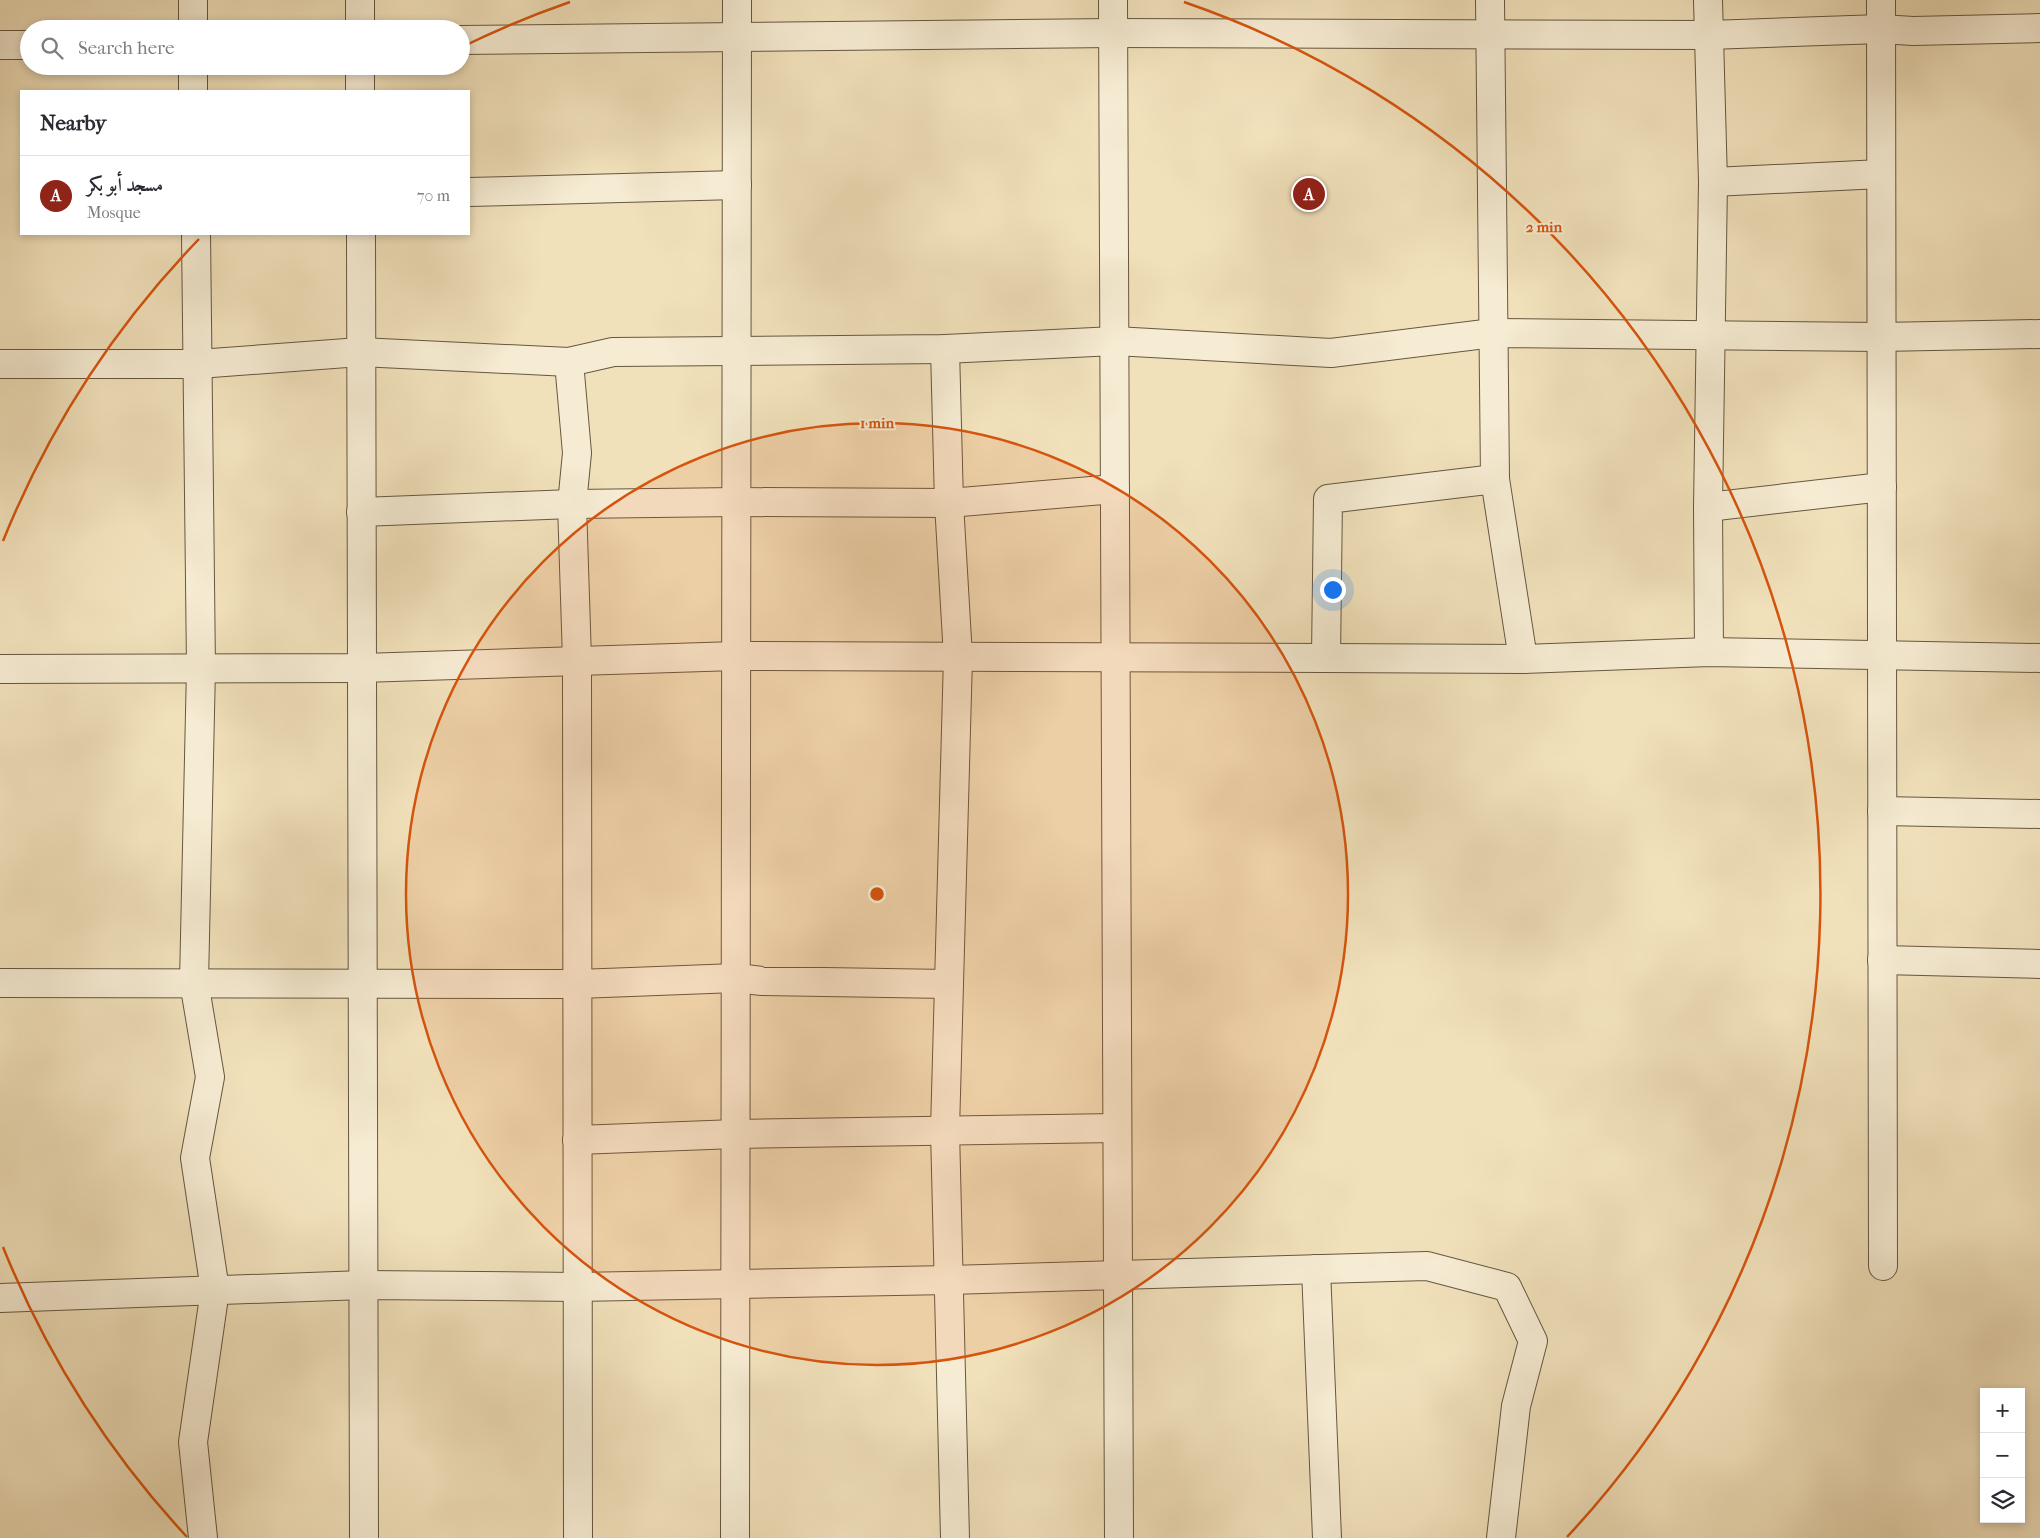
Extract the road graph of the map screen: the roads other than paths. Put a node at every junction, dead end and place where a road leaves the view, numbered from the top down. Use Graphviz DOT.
graph roads {
  1 [pos="193,0"];
  2 [pos="360,0"];
  3 [pos="737,0"];
  4 [pos="1113,0"];
  5 [pos="1490,0"];
  6 [pos="1708,0"];
  7 [pos="1881,0"];
  8 [pos="193,20"];
  9 [pos="360,20"];
  10 [pos="2040,28"];
  11 [pos="1881,29"];
  12 [pos="1113,33"];
  13 [pos="1491,34"];
  14 [pos="1708,35"];
  15 [pos="737,37"];
  16 [pos="470,40"];
  17 [pos="0,45"];
  18 [pos="20,45"];
  19 [pos="193,75"];
  20 [pos="360,75"];
  21 [pos="193,90"];
  22 [pos="360,90"];
  23 [pos="1881,174"];
  24 [pos="1713,182"];
  25 [pos="737,185"];
  26 [pos="470,192"];
  27 [pos="196,235"];
  28 [pos="361,235"];
  29 [pos="1493,334"];
  30 [pos="2040,334"];
  31 [pos="1710,336"];
  32 [pos="1881,337"];
  33 [pos="1115,341"];
  34 [pos="945,349"];
  35 [pos="737,350"];
  36 [pos="360,352"];
  37 [pos="569,362"];
  38 [pos="0,364"];
  39 [pos="198,364"];
  40 [pos="1495,479"];
  41 [pos="1882,487"];
  42 [pos="1115,489"];
  43 [pos="737,502"];
  44 [pos="572,504"];
  45 [pos="949,504"];
  46 [pos="1708,507"];
  47 [pos="361,512"];
  48 [pos="1709,652"];
  49 [pos="1882,655"];
  50 [pos="736,656"];
  51 [pos="958,657"];
  52 [pos="1116,658"];
  53 [pos="1326,658"];
  54 [pos="2040,658"];
  55 [pos="1523,659"];
  56 [pos="577,660"];
  57 [pos="201,668"];
  58 [pos="362,668"];
  59 [pos="0,669"];
  60 [pos="1882,811"];
  61 [pos="2040,814"];
  62 [pos="1882,960"];
  63 [pos="2040,964"];
  64 [pos="736,978"];
  65 [pos="194,982"];
  66 [pos="0,983"];
  67 [pos="578,984"];
  68 [pos="948,984"];
  69 [pos="362,985"];
  70 [pos="1117,1128"];
  71 [pos="944,1130"];
  72 [pos="736,1134"];
  73 [pos="577,1140"];
  74 [pos="1883,1266"];
  75 [pos="1316,1269"];
  76 [pos="1118,1275"];
  77 [pos="949,1280"];
  78 [pos="736,1282"];
  79 [pos="364,1285"];
  80 [pos="577,1287"];
  81 [pos="215,1290"];
  82 [pos="0,1298"];
  83 [pos="203,1538"];
  84 [pos="364,1538"];
  85 [pos="578,1538"];
  86 [pos="735,1538"];
  87 [pos="955,1538"];
  88 [pos="1119,1538"];
  89 [pos="1327,1538"];
  90 [pos="1501,1538"];
  1 -- 8 [label="street"];
  2 -- 9 [label="street"];
  3 -- 15 [label="street"];
  4 -- 12 [label="street"];
  5 -- 13 [label="street"];
  6 -- 14 [label="street"];
  7 -- 11 [label="street"];
  10 -- 11 [label="street"];
  11 -- 14 [label="street"];
  11 -- 23 [label="street"];
  12 -- 13 [label="street"];
  12 -- 15 [label="street"];
  12 -- 33 [label="street"];
  13 -- 14 [label="street"];
  13 -- 29 [label="street"];
  14 -- 24 [label="street"];
  15 -- 16 [label="street"];
  15 -- 25 [label="street"];
  17 -- 18 [label="street"];
  19 -- 21 [label="street"];
  20 -- 22 [label="street"];
  23 -- 24 [label="street"];
  23 -- 32 [label="street"];
  24 -- 31 [label="street"];
  25 -- 26 [label="street"];
  25 -- 35 [label="street"];
  27 -- 39 [label="street"];
  28 -- 36 [label="street"];
  29 -- 31 [label="street"];
  29 -- 33 [label="street"];
  29 -- 40 [label="street"];
  30 -- 32 [label="street"];
  31 -- 32 [label="street"];
  31 -- 46 [label="street"];
  32 -- 41 [label="street"];
  33 -- 34 [label="street"];
  33 -- 42 [label="street"];
  34 -- 35 [label="street"];
  34 -- 45 [label="street"];
  35 -- 37 [label="street"];
  35 -- 43 [label="street"];
  36 -- 37 [label="street"];
  36 -- 39 [label="street"];
  36 -- 47 [label="street"];
  37 -- 44 [label="street"];
  38 -- 39 [label="street"];
  39 -- 57 [label="street"];
  40 -- 53 [label="street"];
  40 -- 55 [label="street"];
  41 -- 46 [label="street"];
  41 -- 49 [label="street"];
  42 -- 45 [label="street"];
  42 -- 52 [label="street"];
  43 -- 44 [label="street"];
  43 -- 45 [label="street"];
  43 -- 50 [label="street"];
  44 -- 47 [label="street"];
  44 -- 56 [label="street"];
  45 -- 51 [label="street"];
  46 -- 48 [label="street"];
  47 -- 58 [label="street"];
  48 -- 49 [label="street"];
  48 -- 55 [label="street"];
  49 -- 54 [label="street"];
  49 -- 60 [label="street"];
  50 -- 51 [label="street"];
  50 -- 56 [label="street"];
  50 -- 64 [label="street"];
  51 -- 52 [label="street"];
  51 -- 68 [label="street"];
  52 -- 53 [label="street"];
  52 -- 70 [label="street"];
  53 -- 55 [label="street"];
  56 -- 58 [label="street"];
  56 -- 67 [label="street"];
  57 -- 58 [label="street"];
  57 -- 59 [label="street"];
  57 -- 65 [label="street"];
  58 -- 69 [label="street"];
  60 -- 61 [label="street"];
  60 -- 62 [label="street"];
  62 -- 63 [label="street"];
  62 -- 74 [label="street"];
  64 -- 67 [label="street"];
  64 -- 68 [label="street"];
  64 -- 72 [label="street"];
  65 -- 66 [label="street"];
  65 -- 69 [label="street"];
  65 -- 81 [label="street"];
  67 -- 69 [label="street"];
  67 -- 73 [label="street"];
  68 -- 71 [label="street"];
  69 -- 79 [label="street"];
  70 -- 71 [label="street"];
  70 -- 76 [label="street"];
  71 -- 72 [label="street"];
  71 -- 77 [label="street"];
  72 -- 73 [label="street"];
  72 -- 78 [label="street"];
  73 -- 80 [label="street"];
  75 -- 76 [label="street"];
  75 -- 89 [label="street"];
  75 -- 90 [label="street"];
  76 -- 77 [label="street"];
  76 -- 88 [label="street"];
  77 -- 78 [label="street"];
  77 -- 87 [label="street"];
  78 -- 80 [label="street"];
  78 -- 86 [label="street"];
  79 -- 80 [label="street"];
  79 -- 81 [label="street"];
  79 -- 84 [label="street"];
  80 -- 85 [label="street"];
  81 -- 82 [label="street"];
  81 -- 83 [label="street"];
}
